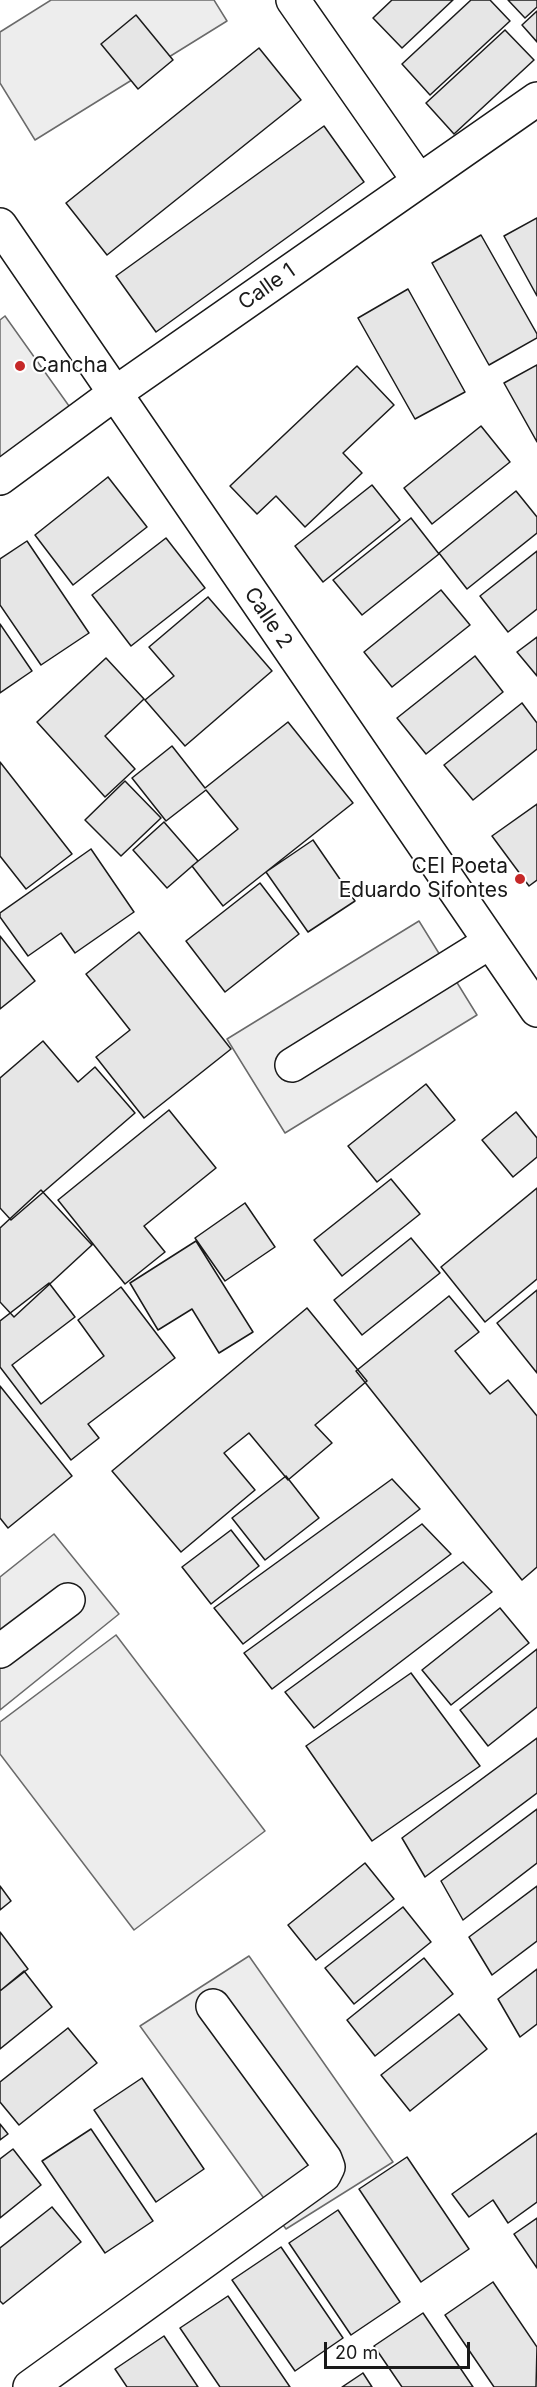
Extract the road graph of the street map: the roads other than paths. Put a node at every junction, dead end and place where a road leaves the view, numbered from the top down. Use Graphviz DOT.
graph roads {
  1 [pos="293,0"];
  2 [pos="537,99"];
  3 [pos="419,181"];
  4 [pos="0,225"];
  5 [pos="114,393"];
  6 [pos="0,478"];
  7 [pos="490,942"];
  8 [pos="537,1010"];
  9 [pos="292,1065"];
  10 [pos="68,1600"];
  11 [pos="0,1651"];
  12 [pos="213,2006"];
  13 [pos="30,2387"];
  1 -- 3 [label="street"];
  2 -- 3 [label="street, Calle 1"];
  3 -- 5 [label="street, Calle 1"];
  4 -- 5 [label="street, Calle 2"];
  5 -- 6 [label="street, Calle 1"];
  5 -- 7 [label="street, Calle 2"];
  7 -- 8 [label="street, Calle 2"];
  7 -- 9 [label="street"];
  10 -- 11 [label="street"];
  12 -- 13 [label="street"];
}
